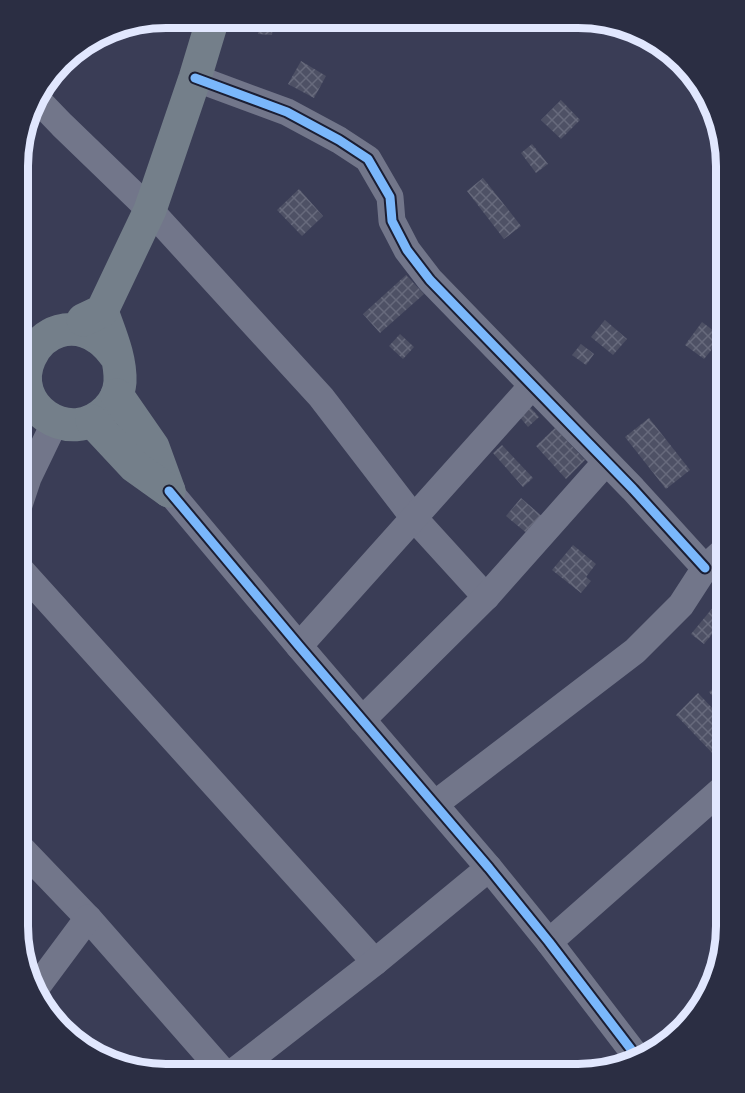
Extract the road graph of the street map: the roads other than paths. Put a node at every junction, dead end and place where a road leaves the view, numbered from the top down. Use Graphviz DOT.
graph roads {
  1 [pos="210,28"];
  2 [pos="195,78"];
  3 [pos="43,105"];
  4 [pos="150,210"];
  5 [pos="102,311"];
  6 [pos="45,330"];
  7 [pos="117,358"];
  8 [pos="28,363"];
  9 [pos="532,386"];
  10 [pos="28,392"];
  11 [pos="117,395"];
  12 [pos="92,421"];
  13 [pos="55,422"];
  14 [pos="606,462"];
  15 [pos="28,478"];
  16 [pos="169,491"];
  17 [pos="414,518"];
  18 [pos="716,558"];
  19 [pos="705,568"];
  20 [pos="28,578"];
  21 [pos="486,597"];
  22 [pos="299,646"];
  23 [pos="362,720"];
  24 [pos="716,795"];
  25 [pos="435,804"];
  26 [pos="28,855"];
  27 [pos="489,868"];
  28 [pos="88,918"];
  29 [pos="549,942"];
  30 [pos="375,962"];
  31 [pos="40,982"];
  32 [pos="634,1053"];
  33 [pos="216,1064"];
  34 [pos="244,1064"];
  1 -- 2 [label="main road"];
  2 -- 4 [label="main road"];
  2 -- 9 [label="street"];
  3 -- 4 [label="street"];
  4 -- 5 [label="main road"];
  4 -- 17 [label="street"];
  5 -- 6 [label="main road"];
  5 -- 7 [label="main road"];
  6 -- 7 [label="main road"];
  6 -- 8 [label="main road"];
  7 -- 11 [label="main road"];
  9 -- 14 [label="street"];
  9 -- 17 [label="street"];
  10 -- 13 [label="main road"];
  11 -- 12 [label="main road"];
  11 -- 16 [label="main road"];
  12 -- 13 [label="main road"];
  12 -- 16 [label="main road"];
  13 -- 15 [label="street"];
  14 -- 19 [label="street"];
  14 -- 21 [label="street"];
  16 -- 22 [label="street"];
  17 -- 21 [label="street"];
  17 -- 22 [label="street"];
  18 -- 19 [label="street"];
  19 -- 25 [label="street"];
  20 -- 30 [label="street"];
  21 -- 23 [label="street"];
  22 -- 23 [label="street"];
  23 -- 25 [label="street"];
  24 -- 29 [label="street"];
  25 -- 27 [label="street"];
  26 -- 28 [label="street"];
  27 -- 29 [label="street"];
  27 -- 30 [label="street"];
  28 -- 31 [label="street"];
  28 -- 33 [label="street"];
  29 -- 32 [label="street"];
  30 -- 34 [label="street"];
}
